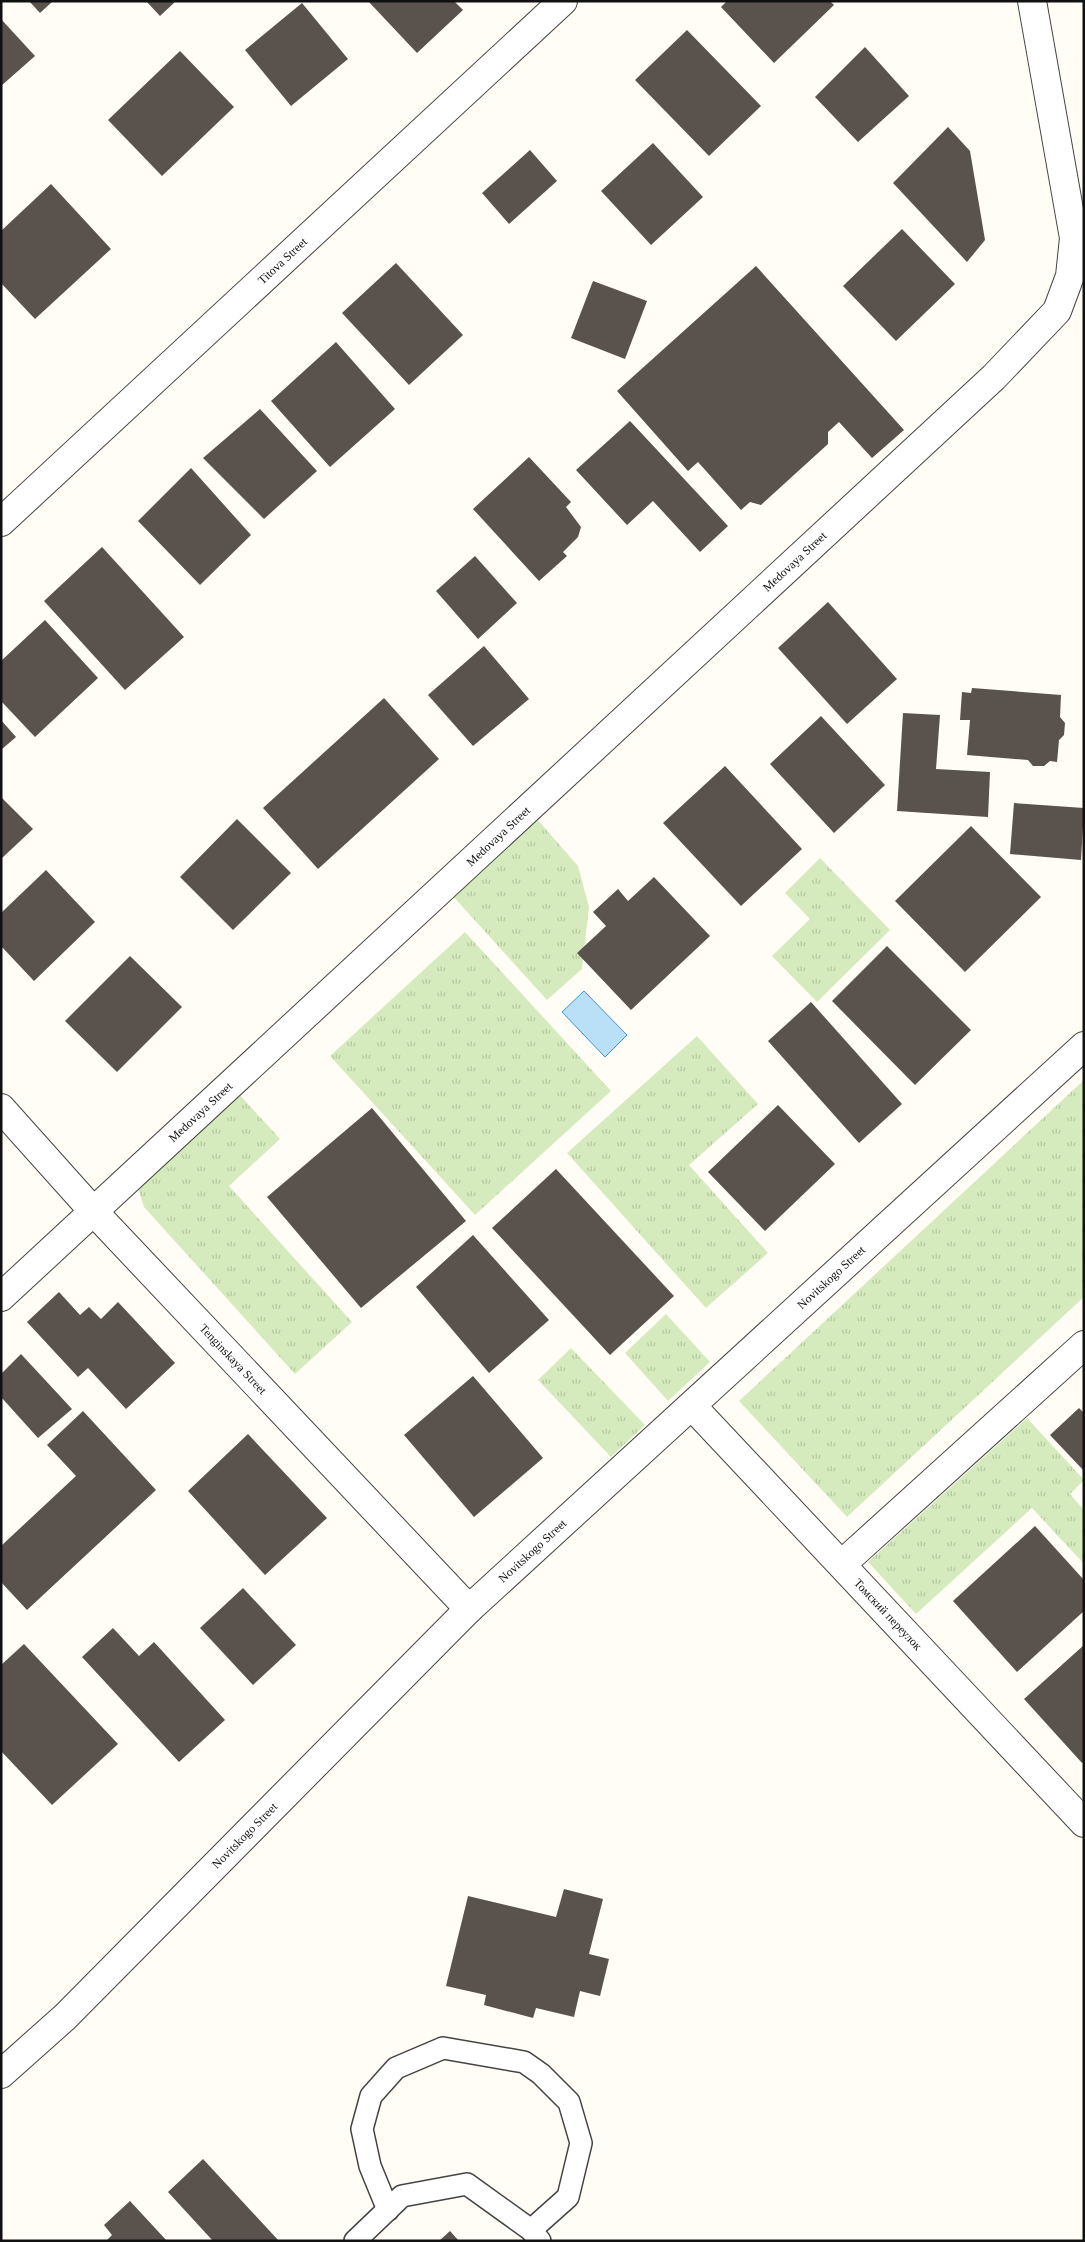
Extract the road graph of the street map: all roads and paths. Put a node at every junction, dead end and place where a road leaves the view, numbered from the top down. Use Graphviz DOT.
graph roads {
  1 [pos="563,1"];
  2 [pos="1032,1"];
  3 [pos="1,522"];
  4 [pos="1084,1046"];
  5 [pos="1,1108"];
  6 [pos="94,1212"];
  7 [pos="1,1297"];
  8 [pos="1084,1345"];
  9 [pos="692,1406"];
  10 [pos="842,1564"];
  11 [pos="469,1609"];
  12 [pos="1084,1823"];
  13 [pos="1,2074"];
  14 [pos="388,2210"];
  15 [pos="536,2235"];
  16 [pos="355,2241"];
  1 -- 3 [label="street, Titova Street"];
  2 -- 6 [label="street, Medovaya Street"];
  4 -- 9 [label="street, Novitskogo Street"];
  5 -- 6 [label="street, Tenginskaya Street"];
  6 -- 7 [label="street, Medovaya Street"];
  6 -- 11 [label="street, Tenginskaya Street"];
  8 -- 10 [label="street"];
  9 -- 10 [label="street, Томский переулок"];
  9 -- 11 [label="street, Novitskogo Street"];
  10 -- 12 [label="street, Томский переулок"];
  11 -- 13 [label="street, Novitskogo Street"];
  14 -- 15 [label="lane"];
  14 -- 15 [label="lane"];
  14 -- 16 [label="lane"];
}
